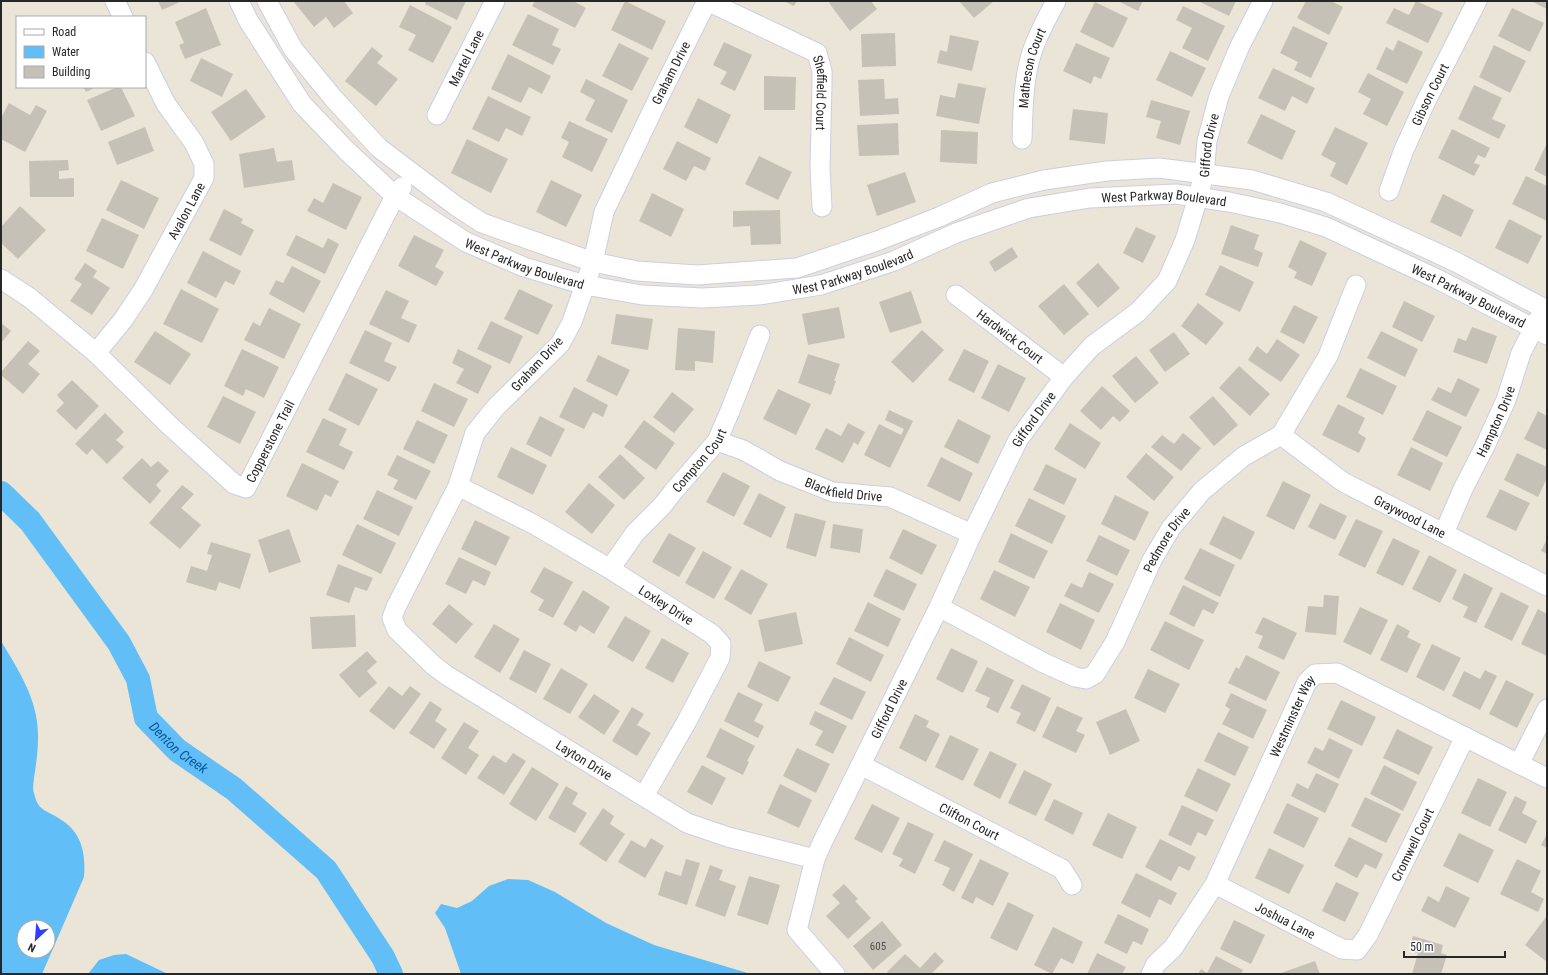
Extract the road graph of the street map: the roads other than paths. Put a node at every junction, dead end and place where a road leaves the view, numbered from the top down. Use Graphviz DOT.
graph roads {
  1 [pos="115,1"];
  2 [pos="239,1"];
  3 [pos="267,1"];
  4 [pos="495,1"];
  5 [pos="707,1"];
  6 [pos="1056,1"];
  7 [pos="1263,1"];
  8 [pos="1477,1"];
  9 [pos="122,16"];
  10 [pos="146,64"];
  11 [pos="437,115"];
  12 [pos="1022,139"];
  13 [pos="1204,174"];
  14 [pos="413,175"];
  15 [pos="1389,191"];
  16 [pos="395,196"];
  17 [pos="1198,197"];
  18 [pos="822,207"];
  19 [pos="593,262"];
  20 [pos="1,279"];
  21 [pos="585,285"];
  22 [pos="1356,285"];
  23 [pos="956,295"];
  24 [pos="1546,307"];
  25 [pos="1540,331"];
  26 [pos="760,335"];
  27 [pos="96,352"];
  28 [pos="1064,377"];
  29 [pos="1281,435"];
  30 [pos="717,441"];
  31 [pos="458,486"];
  32 [pos="1444,533"];
  33 [pos="972,534"];
  34 [pos="610,569"];
  35 [pos="1547,586"];
  36 [pos="396,607"];
  37 [pos="940,607"];
  38 [pos="1547,709"];
  39 [pos="1466,737"];
  40 [pos="1519,764"];
  41 [pos="860,765"];
  42 [pos="1547,778"];
  43 [pos="644,796"];
  44 [pos="815,859"];
  45 [pos="1215,884"];
  46 [pos="1072,885"];
  47 [pos="1357,950"];
  48 [pos="835,974"];
  49 [pos="1151,974"];
  1 -- 9 [label="street"];
  2 -- 16 [label="street, West Parkway Boulevard"];
  3 -- 14 [label="street, West Parkway Boulevard"];
  4 -- 11 [label="street, Martel Lane"];
  5 -- 18 [label="street, Sheffield Court"];
  5 -- 19 [label="street, Graham Drive"];
  6 -- 12 [label="street, Matheson Court"];
  7 -- 13 [label="street, Gifford Drive"];
  8 -- 15 [label="street, Gibson Court"];
  10 -- 27 [label="street, Avalon Lane"];
  13 -- 17 [label="street, Gifford Drive"];
  13 -- 19 [label="street, West Parkway Boulevard"];
  13 -- 24 [label="street, West Parkway Boulevard"];
  14 -- 16 [label="street, Copperstone Trail"];
  14 -- 19 [label="street, West Parkway Boulevard"];
  16 -- 21 [label="street, West Parkway Boulevard"];
  16 -- 27 [label="street, Copperstone Trail"];
  17 -- 21 [label="street, West Parkway Boulevard"];
  17 -- 25 [label="street, West Parkway Boulevard"];
  17 -- 28 [label="street, Gifford Drive"];
  19 -- 21 [label="street, Graham Drive"];
  20 -- 27 [label="street, Copperstone Trail"];
  21 -- 31 [label="street, Graham Drive"];
  22 -- 29 [label="street, Pedmore Drive"];
  23 -- 28 [label="street, Hardwick Court"];
  24 -- 25 [label="street, Hampton Drive"];
  25 -- 32 [label="street, Hampton Drive"];
  26 -- 30 [label="street, Compton Court"];
  28 -- 33 [label="street, Gifford Drive"];
  29 -- 32 [label="street, Graywood Lane"];
  29 -- 37 [label="street, Pedmore Drive"];
  30 -- 33 [label="street, Blackfield Drive"];
  30 -- 34 [label="street, Compton Court"];
  31 -- 34 [label="street, Loxley Drive"];
  31 -- 36 [label="street, Graham Drive"];
  32 -- 35 [label="street, Graywood Lane"];
  33 -- 37 [label="street, Gifford Drive"];
  34 -- 43 [label="street, Loxley Drive"];
  36 -- 43 [label="street, Layton Drive"];
  37 -- 41 [label="street, Gifford Drive"];
  38 -- 40 [label="street"];
  39 -- 40 [label="street, Westminster Way"];
  39 -- 45 [label="street, Westminster Way"];
  39 -- 47 [label="street, Cromwell Court"];
  40 -- 42 [label="street, Westminster Way"];
  41 -- 44 [label="street, Gifford Drive"];
  41 -- 46 [label="street, Clifton Court"];
  43 -- 44 [label="street, Layton Drive"];
  44 -- 48 [label="street, Gifford Drive"];
  45 -- 47 [label="street, Joshua Lane"];
  45 -- 49 [label="street, Westminster Way"];
}
